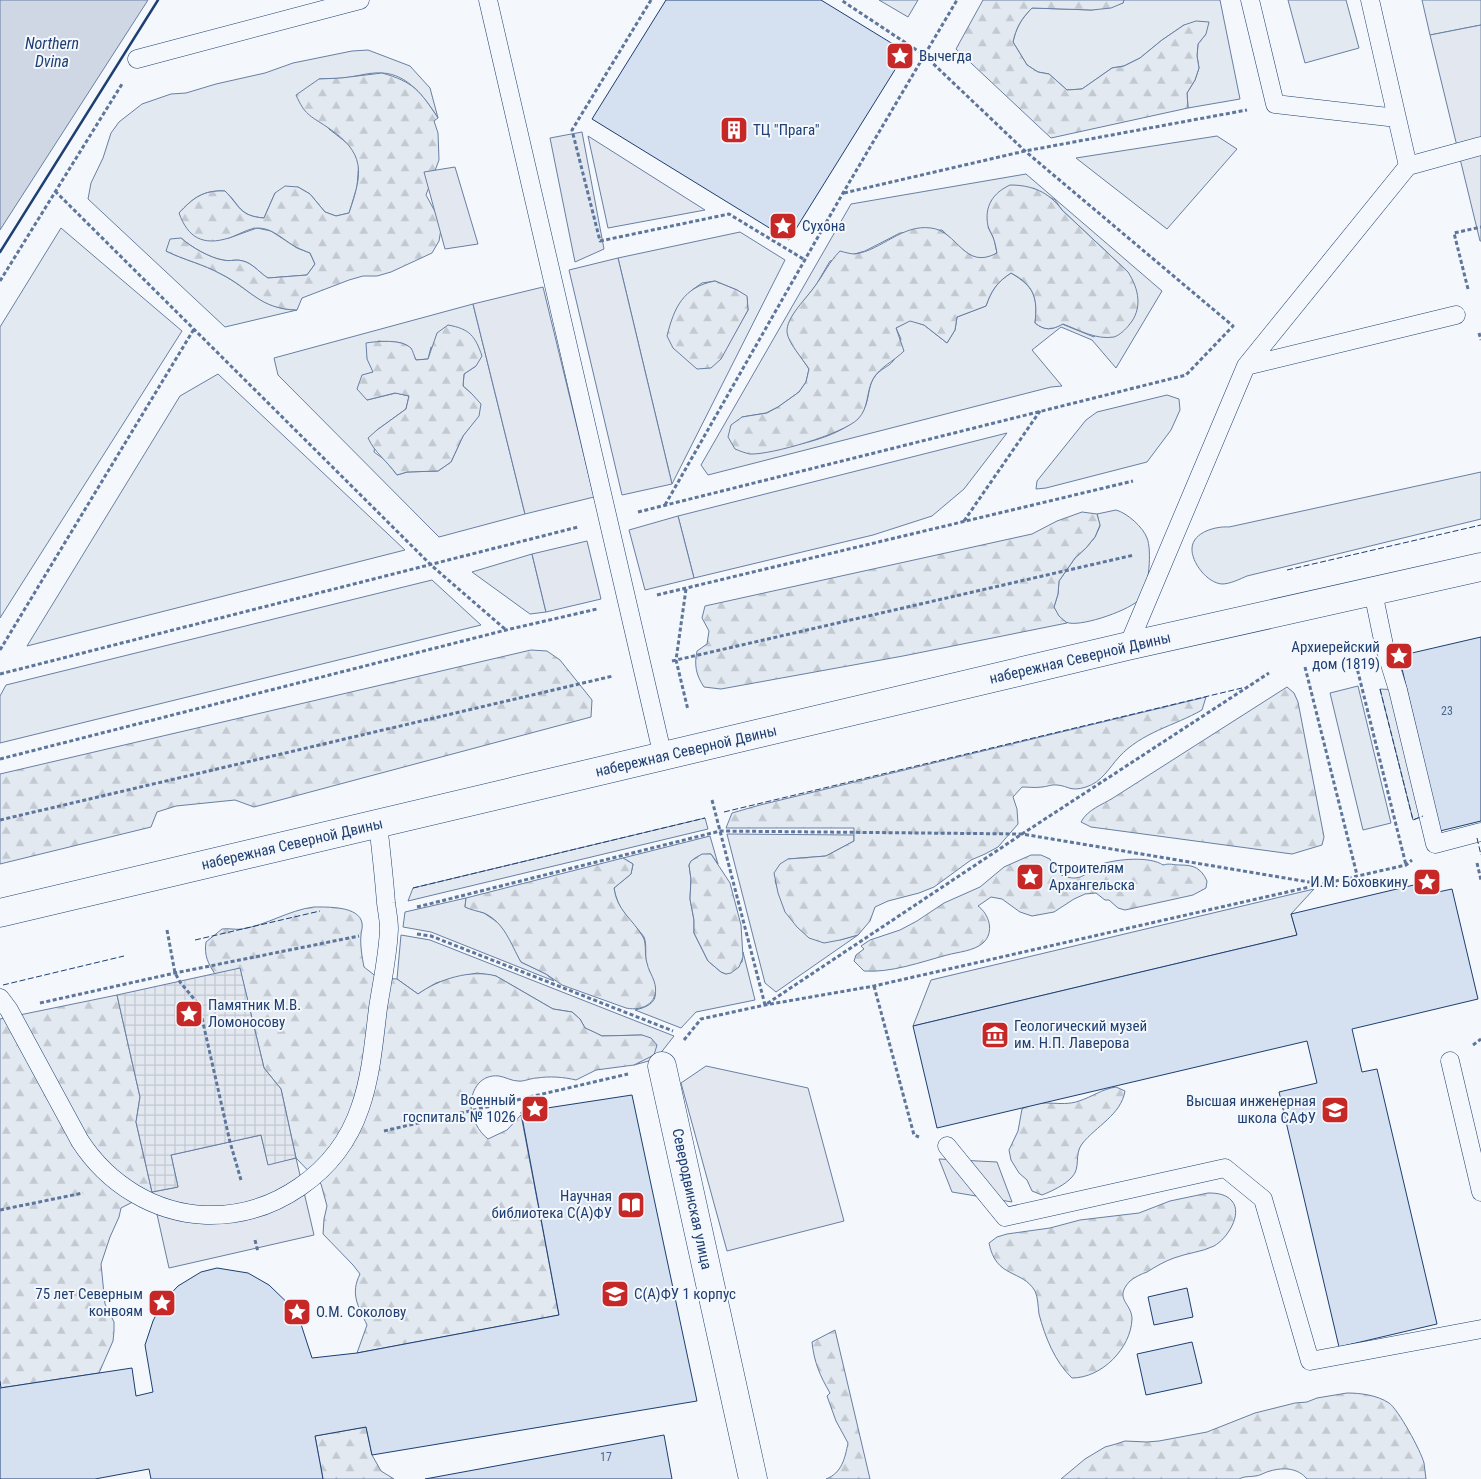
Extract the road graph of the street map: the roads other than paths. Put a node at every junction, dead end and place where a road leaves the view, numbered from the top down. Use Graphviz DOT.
graph roads {
  1 [pos="360,0"];
  2 [pos="488,0"];
  3 [pos="1250,0"];
  4 [pos="1370,0"];
  5 [pos="137,59"];
  6 [pos="1397,118"];
  7 [pos="1481,146"];
  8 [pos="1408,166"];
  9 [pos="1456,314"];
  10 [pos="1246,366"];
  11 [pos="1481,548"];
  12 [pos="1481,567"];
  13 [pos="1373,592"];
  14 [pos="1128,646"];
  15 [pos="662,757"];
  16 [pos="378,824"];
  17 [pos="1481,832"];
  18 [pos="0,913"];
  19 [pos="0,998"];
  20 [pos="1450,1061"];
  21 [pos="662,1066"];
  22 [pos="947,1146"];
  23 [pos="1481,1192"];
  24 [pos="1481,1329"];
  25 [pos="753,1479"];
  1 -- 5 [label="lane"];
  2 -- 15 [label="lane"];
  3 -- 6 [label="lane"];
  4 -- 6 [label="lane"];
  6 -- 8 [label="lane"];
  7 -- 8 [label="lane"];
  8 -- 10 [label="lane"];
  9 -- 10 [label="lane"];
  10 -- 14 [label="lane"];
  11 -- 13 [label="main road, набережная Северной Двины"];
  12 -- 13 [label="main road, набережная Северной Двины"];
  13 -- 14 [label="main road, набережная Северной Двины"];
  13 -- 17 [label="lane"];
  14 -- 15 [label="main road, набережная Северной Двины"];
  15 -- 16 [label="main road, набережная Северной Двины"];
  16 -- 18 [label="main road, набережная Северной Двины"];
  16 -- 19 [label="lane"];
  20 -- 23 [label="lane"];
  21 -- 25 [label="main road, Северодвинская улица"];
  22 -- 24 [label="lane"];
}
